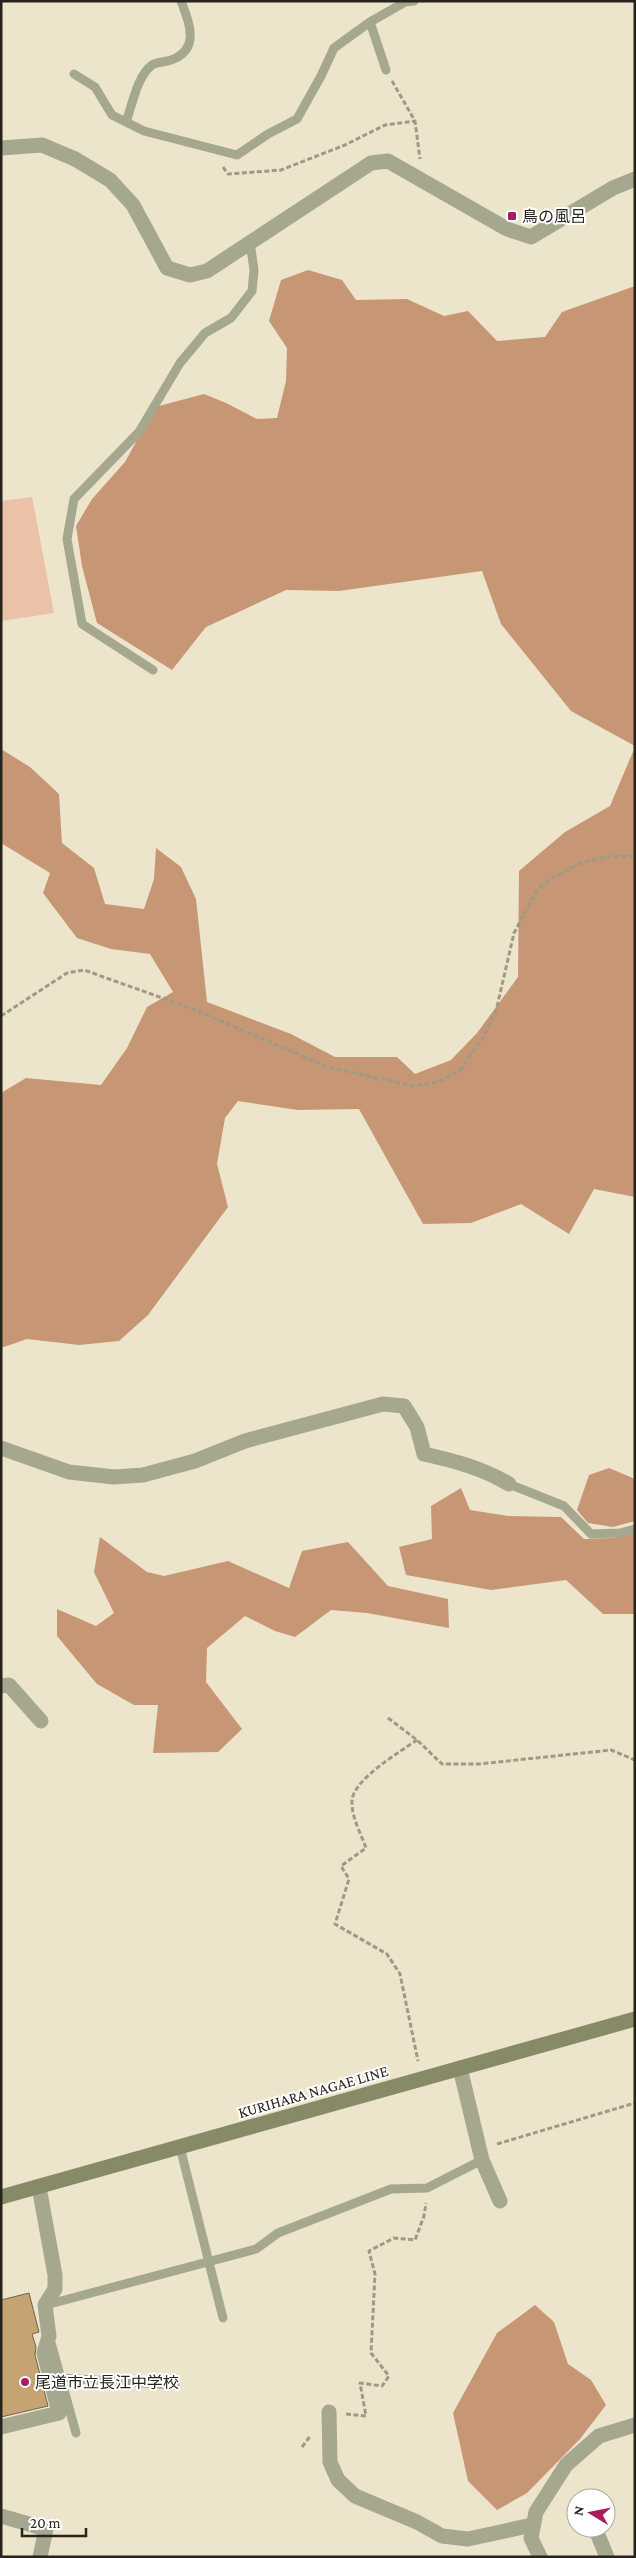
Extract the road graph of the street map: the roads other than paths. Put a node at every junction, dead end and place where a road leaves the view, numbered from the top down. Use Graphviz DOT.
graph roads {
  1 [pos="181,1"];
  2 [pos="414,1"];
  3 [pos="370,22"];
  4 [pos="386,70"];
  5 [pos="74,74"];
  6 [pos="126,122"];
  7 [pos="1,148"];
  8 [pos="635,179"];
  9 [pos="250,242"];
  10 [pos="153,670"];
  11 [pos="1,1448"];
  12 [pos="509,1484"];
  13 [pos="635,1529"];
  14 [pos="1,1686"];
  15 [pos="41,1721"];
  16 [pos="635,2018"];
  17 [pos="460,2068"];
  18 [pos="180,2147"];
  19 [pos="481,2154"];
  20 [pos="39,2187"];
  21 [pos="1,2197"];
  22 [pos="500,2201"];
  23 [pos="208,2261"];
  24 [pos="45,2305"];
  25 [pos="222,2318"];
  26 [pos="49,2336"];
  27 [pos="61,2378"];
  28 [pos="175,2385"];
  29 [pos="329,2412"];
  30 [pos="635,2426"];
  31 [pos="1,2427"];
  32 [pos="76,2433"];
  33 [pos="1,2516"];
  34 [pos="532,2525"];
  35 [pos="599,2538"];
  36 [pos="40,2557"];
  37 [pos="540,2557"];
  38 [pos="607,2557"];
  1 -- 6 [label="lane"];
  2 -- 3 [label="lane"];
  3 -- 4 [label="lane"];
  3 -- 6 [label="lane"];
  5 -- 6 [label="lane"];
  7 -- 9 [label="street"];
  8 -- 9 [label="street"];
  9 -- 10 [label="lane"];
  11 -- 12 [label="street"];
  12 -- 13 [label="lane"];
  14 -- 15 [label="street"];
  16 -- 17 [label="main road, KURIHARA NAGAE LINE"];
  17 -- 18 [label="main road, KURIHARA NAGAE LINE"];
  17 -- 19 [label="street"];
  18 -- 20 [label="main road, KURIHARA NAGAE LINE"];
  18 -- 23 [label="lane"];
  19 -- 22 [label="street"];
  19 -- 23 [label="lane"];
  20 -- 21 [label="main road, KURIHARA NAGAE LINE"];
  20 -- 24 [label="street"];
  23 -- 24 [label="lane"];
  23 -- 25 [label="lane"];
  24 -- 26 [label="street"];
  26 -- 27 [label="lane"];
  26 -- 31 [label="street"];
  27 -- 28 [label="lane"];
  27 -- 32 [label="lane"];
  29 -- 34 [label="street"];
  30 -- 34 [label="street"];
  33 -- 36 [label="street"];
  34 -- 37 [label="street"];
  35 -- 38 [label="street"];
}
